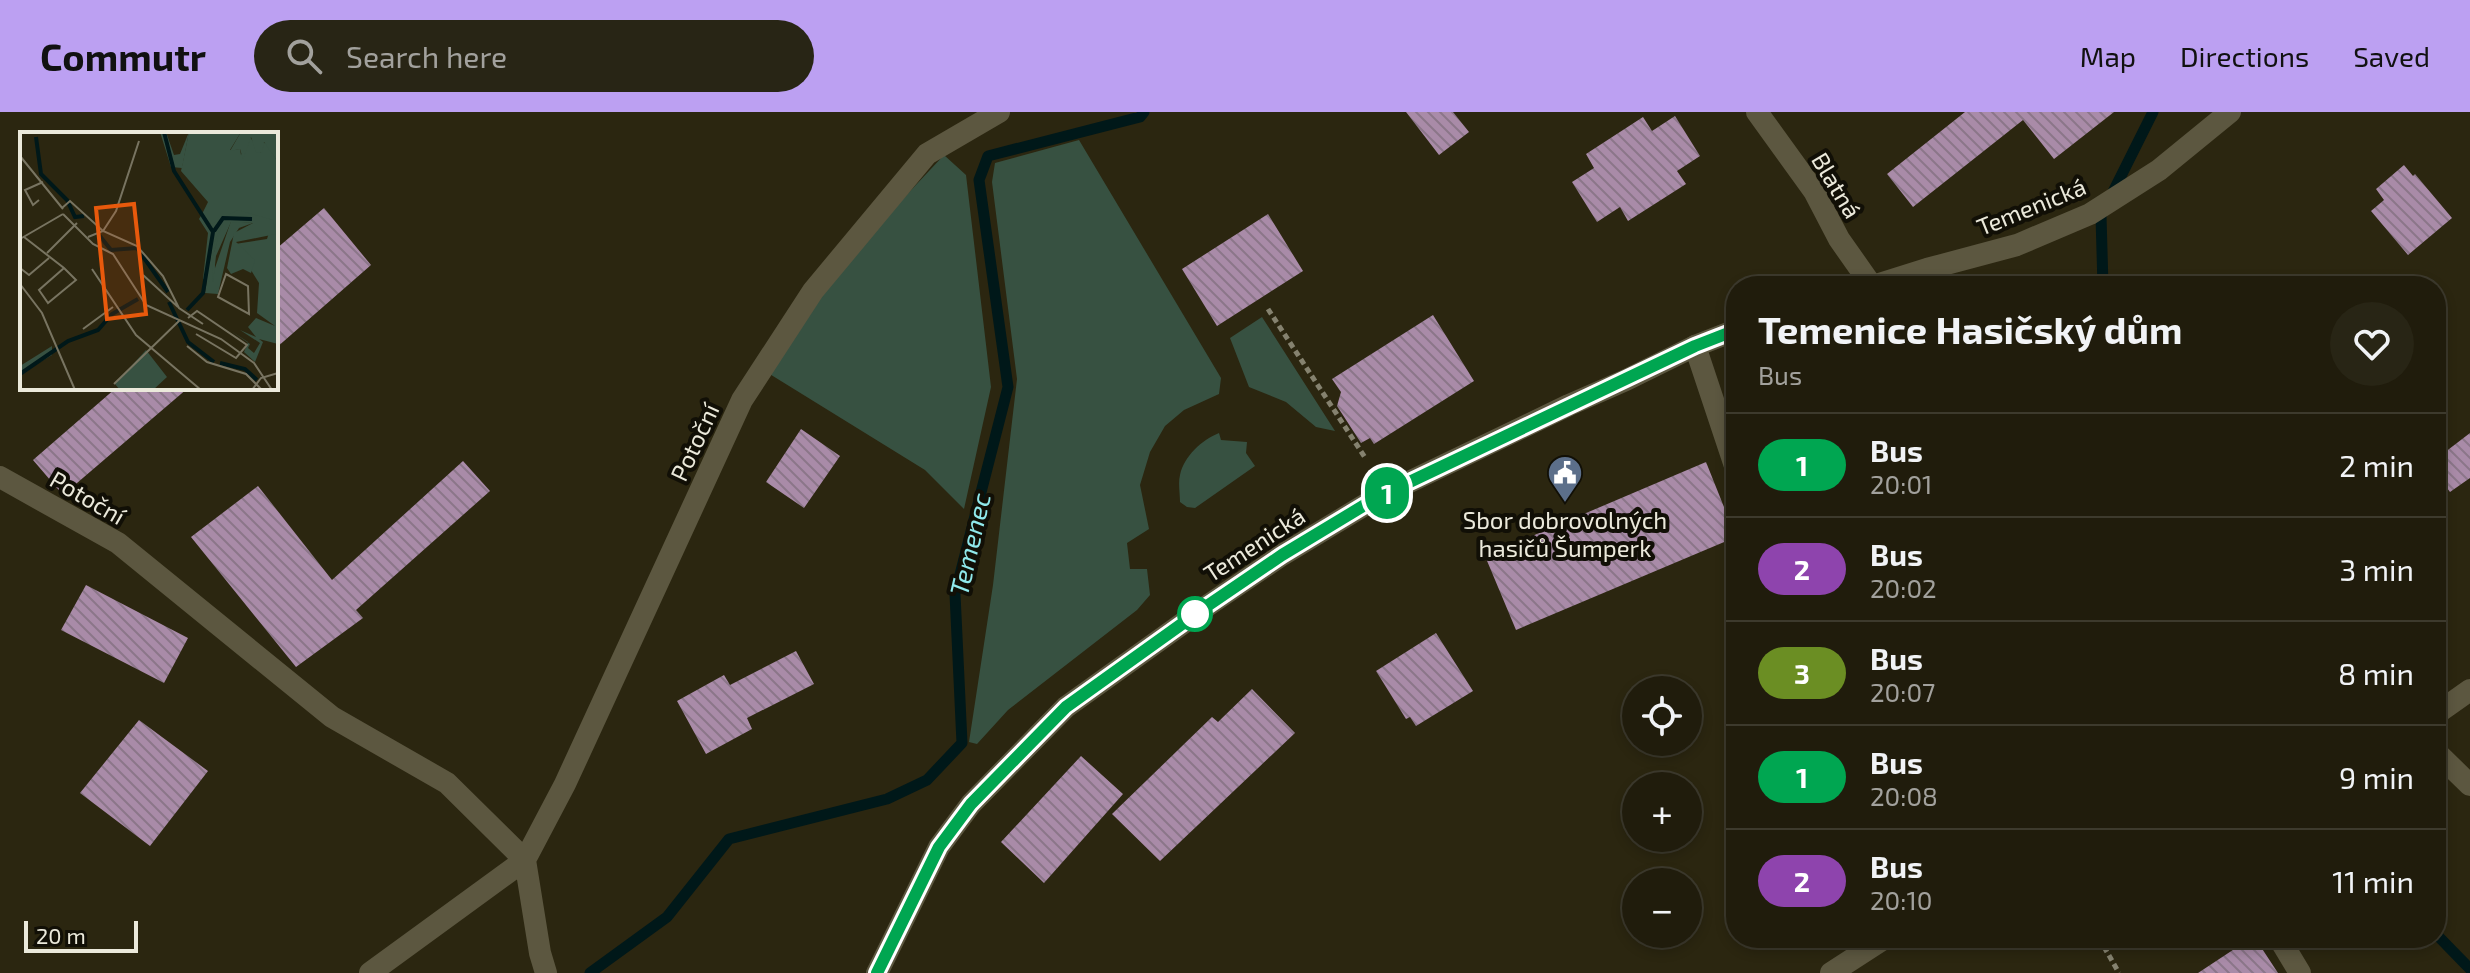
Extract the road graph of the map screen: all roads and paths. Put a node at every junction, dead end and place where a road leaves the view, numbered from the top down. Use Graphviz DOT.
graph roads {
  1 [pos="999,112"];
  2 [pos="1757,112"];
  3 [pos="2230,112"];
  4 [pos="1865,276"];
  5 [pos="1904,276"];
  6 [pos="1268,309"];
  7 [pos="1726,334"];
  8 [pos="1695,346"];
  9 [pos="1726,439"];
  10 [pos="1366,459"];
  11 [pos="0,477"];
  12 [pos="2470,690"];
  13 [pos="2446,707"];
  14 [pos="2446,762"];
  15 [pos="2470,785"];
  16 [pos="525,860"];
  17 [pos="1870,948"];
  18 [pos="2105,948"];
  19 [pos="2285,948"];
  20 [pos="370,973"];
  21 [pos="546,973"];
  22 [pos="877,973"];
  23 [pos="1831,973"];
  24 [pos="2119,973"];
  25 [pos="2300,973"];
  1 -- 16 [label="street, Potoční"];
  2 -- 4 [label="street, Blatná"];
  3 -- 5 [label="street, Temenická"];
  6 -- 10 [label="path"];
  7 -- 8 [label="street, Temenická"];
  8 -- 9 [label="street"];
  8 -- 22 [label="street, Temenická"];
  11 -- 16 [label="street, Potoční"];
  12 -- 13 [label="street"];
  14 -- 15 [label="street"];
  16 -- 20 [label="street, Potoční"];
  16 -- 21 [label="street"];
  17 -- 23 [label="street"];
  18 -- 24 [label="path"];
  19 -- 25 [label="street"];
}
